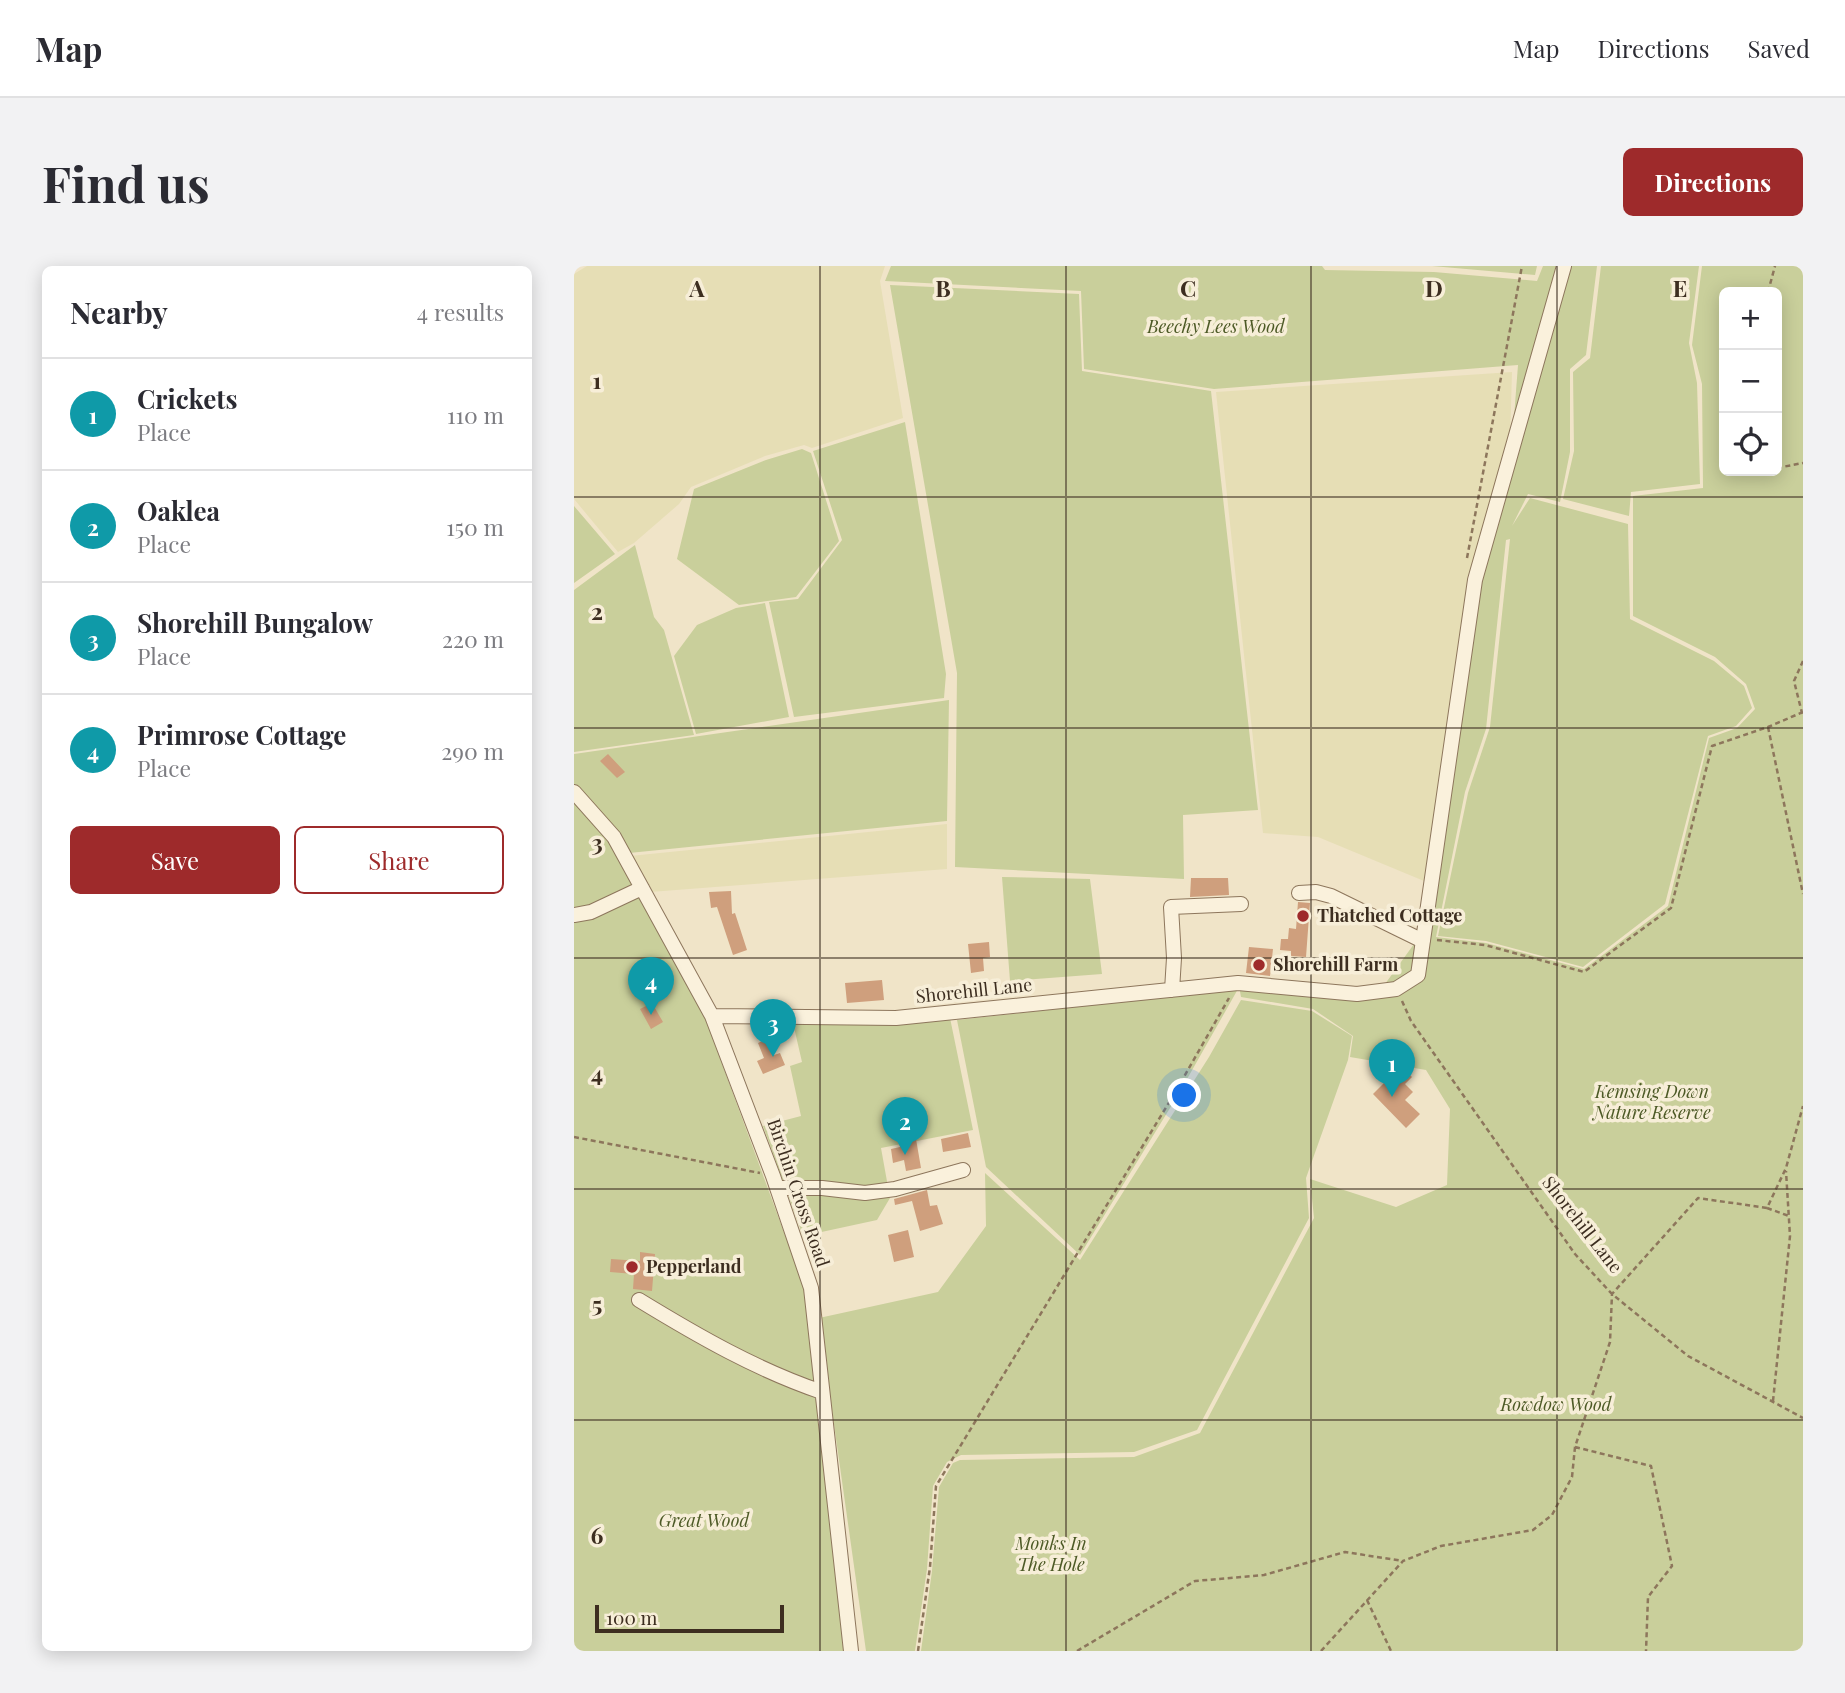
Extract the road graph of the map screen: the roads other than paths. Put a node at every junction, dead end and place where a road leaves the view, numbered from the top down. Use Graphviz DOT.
graph roads {
  1 [pos="1564,266"];
  2 [pos="574,792"];
  3 [pos="642,888"];
  4 [pos="1299,893"];
  5 [pos="1241,904"];
  6 [pos="574,915"];
  7 [pos="1423,939"];
  8 [pos="1172,990"];
  9 [pos="712,1016"];
  10 [pos="963,1170"];
  11 [pos="775,1182"];
  12 [pos="639,1300"];
  13 [pos="822,1392"];
  14 [pos="851,1651"];
  1 -- 7 [label="street"];
  2 -- 3 [label="street, Birchin Cross Road"];
  3 -- 6 [label="street"];
  3 -- 9 [label="street, Birchin Cross Road"];
  4 -- 7 [label="street"];
  5 -- 8 [label="street"];
  7 -- 8 [label="street, Shorehill Lane"];
  8 -- 9 [label="street, Shorehill Lane"];
  9 -- 11 [label="street, Birchin Cross Road"];
  10 -- 11 [label="street"];
  11 -- 13 [label="street, Birchin Cross Road"];
  12 -- 13 [label="street"];
  13 -- 14 [label="street, Birchin Cross Road"];
}
